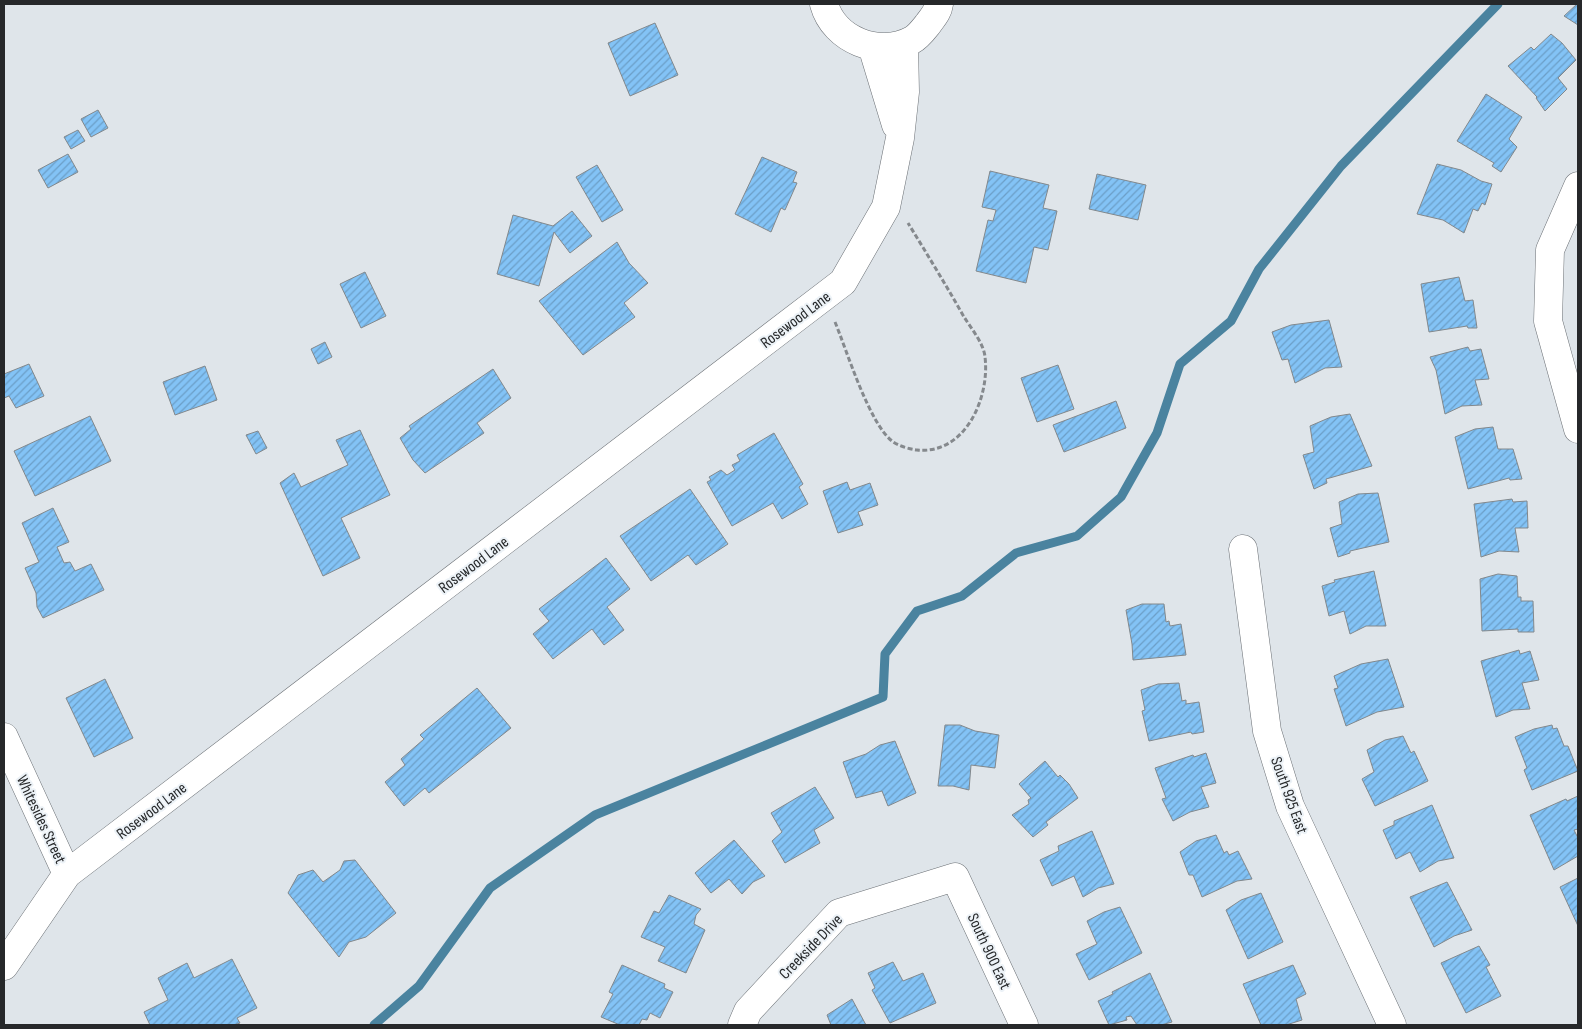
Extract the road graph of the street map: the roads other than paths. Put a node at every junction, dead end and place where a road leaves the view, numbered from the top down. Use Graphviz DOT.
graph roads {
  1 [pos="824,4"];
  2 [pos="939,4"];
  3 [pos="904,44"];
  4 [pos="872,46"];
  5 [pos="900,138"];
  6 [pos="1578,186"];
  7 [pos="1578,430"];
  8 [pos="1243,549"];
  9 [pos="4,737"];
  10 [pos="67,874"];
  11 [pos="955,877"];
  12 [pos="4,966"];
  13 [pos="742,1025"];
  14 [pos="1024,1025"];
  15 [pos="1392,1025"];
  1 -- 4 [label="street"];
  2 -- 3 [label="street"];
  3 -- 4 [label="street"];
  3 -- 5 [label="street, Rosewood Lane"];
  4 -- 5 [label="street, Rosewood Lane"];
  5 -- 10 [label="street, Rosewood Lane"];
  6 -- 7 [label="street"];
  8 -- 15 [label="street, South 925 East"];
  9 -- 10 [label="street, Whitesides Street"];
  10 -- 12 [label="street, Rosewood Lane"];
  11 -- 13 [label="street, Creekside Drive"];
  11 -- 14 [label="street, South 900 East"];
}
